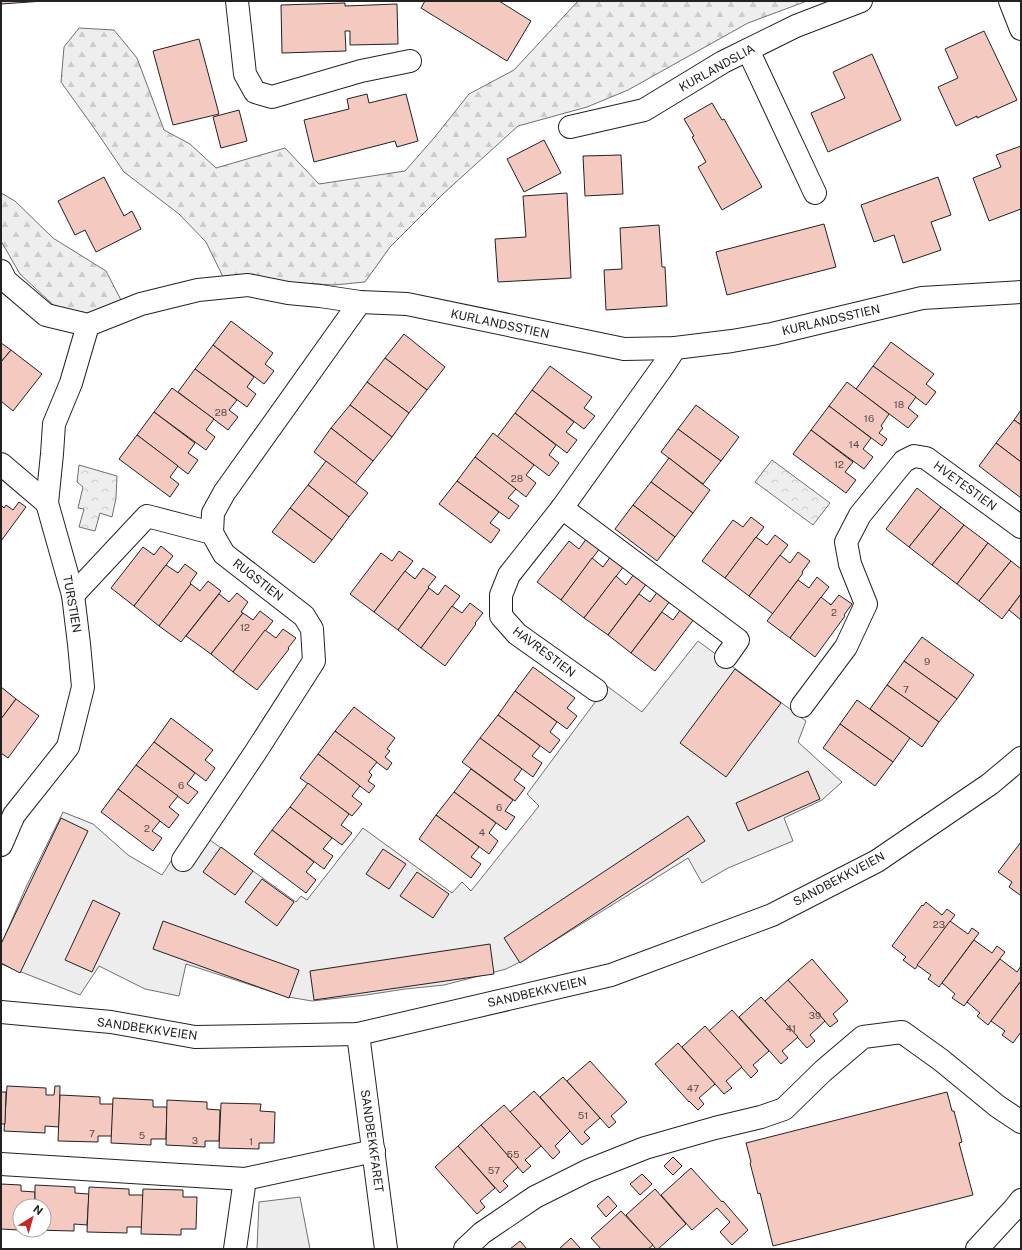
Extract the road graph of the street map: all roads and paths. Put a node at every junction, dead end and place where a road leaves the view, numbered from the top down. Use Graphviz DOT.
graph roads {
  1 [pos="237,1"];
  2 [pos="861,1"];
  3 [pos="1010,1"];
  4 [pos="1021,29"];
  5 [pos="748,50"];
  6 [pos="410,61"];
  7 [pos="570,127"];
  8 [pos="815,194"];
  9 [pos="1,271"];
  10 [pos="1021,292"];
  11 [pos="360,302"];
  12 [pos="88,325"];
  13 [pos="675,348"];
  14 [pos="1,464"];
  15 [pos="47,503"];
  16 [pos="562,508"];
  17 [pos="1021,526"];
  18 [pos="212,533"];
  19 [pos="73,595"];
  20 [pos="726,657"];
  21 [pos="596,690"];
  22 [pos="802,706"];
  23 [pos="1021,758"];
  24 [pos="7,812"];
  25 [pos="1,845"];
  26 [pos="183,860"];
  27 [pos="1,1012"];
  28 [pos="358,1034"];
  29 [pos="1021,1122"];
  30 [pos="374,1151"];
  31 [pos="1,1164"];
  32 [pos="245,1179"];
  33 [pos="1021,1200"];
  34 [pos="235,1249"];
  35 [pos="386,1249"];
  36 [pos="465,1249"];
  37 [pos="977,1249"];
  1 -- 6 [label="street"];
  2 -- 5 [label="street, KURLANDSLIA"];
  3 -- 4 [label="street"];
  5 -- 7 [label="street, KURLANDSLIA"];
  5 -- 8 [label="street"];
  9 -- 12 [label="street"];
  10 -- 13 [label="street, KURLANDSSTIEN"];
  11 -- 12 [label="street, KURLANDSSTIEN"];
  11 -- 13 [label="street, KURLANDSSTIEN"];
  11 -- 18 [label="street"];
  12 -- 15 [label="street, TURSTIEN"];
  13 -- 16 [label="street, HAVRESTIEN"];
  14 -- 15 [label="street"];
  15 -- 19 [label="street, TURSTIEN"];
  16 -- 20 [label="street"];
  16 -- 21 [label="street, HAVRESTIEN"];
  17 -- 22 [label="street, HVETESTIEN"];
  18 -- 19 [label="street"];
  18 -- 26 [label="street, RUGSTIEN"];
  19 -- 24 [label="street, TURSTIEN"];
  23 -- 28 [label="street, SANDBEKKVEIEN"];
  24 -- 25 [label="street, TURSTIEN"];
  27 -- 28 [label="street, SANDBEKKVEIEN"];
  28 -- 30 [label="street, SANDBEKKFARET"];
  29 -- 36 [label="street"];
  30 -- 32 [label="street"];
  30 -- 35 [label="street, SANDBEKKFARET"];
  31 -- 32 [label="street"];
  32 -- 34 [label="street"];
  33 -- 37 [label="street"];
}
